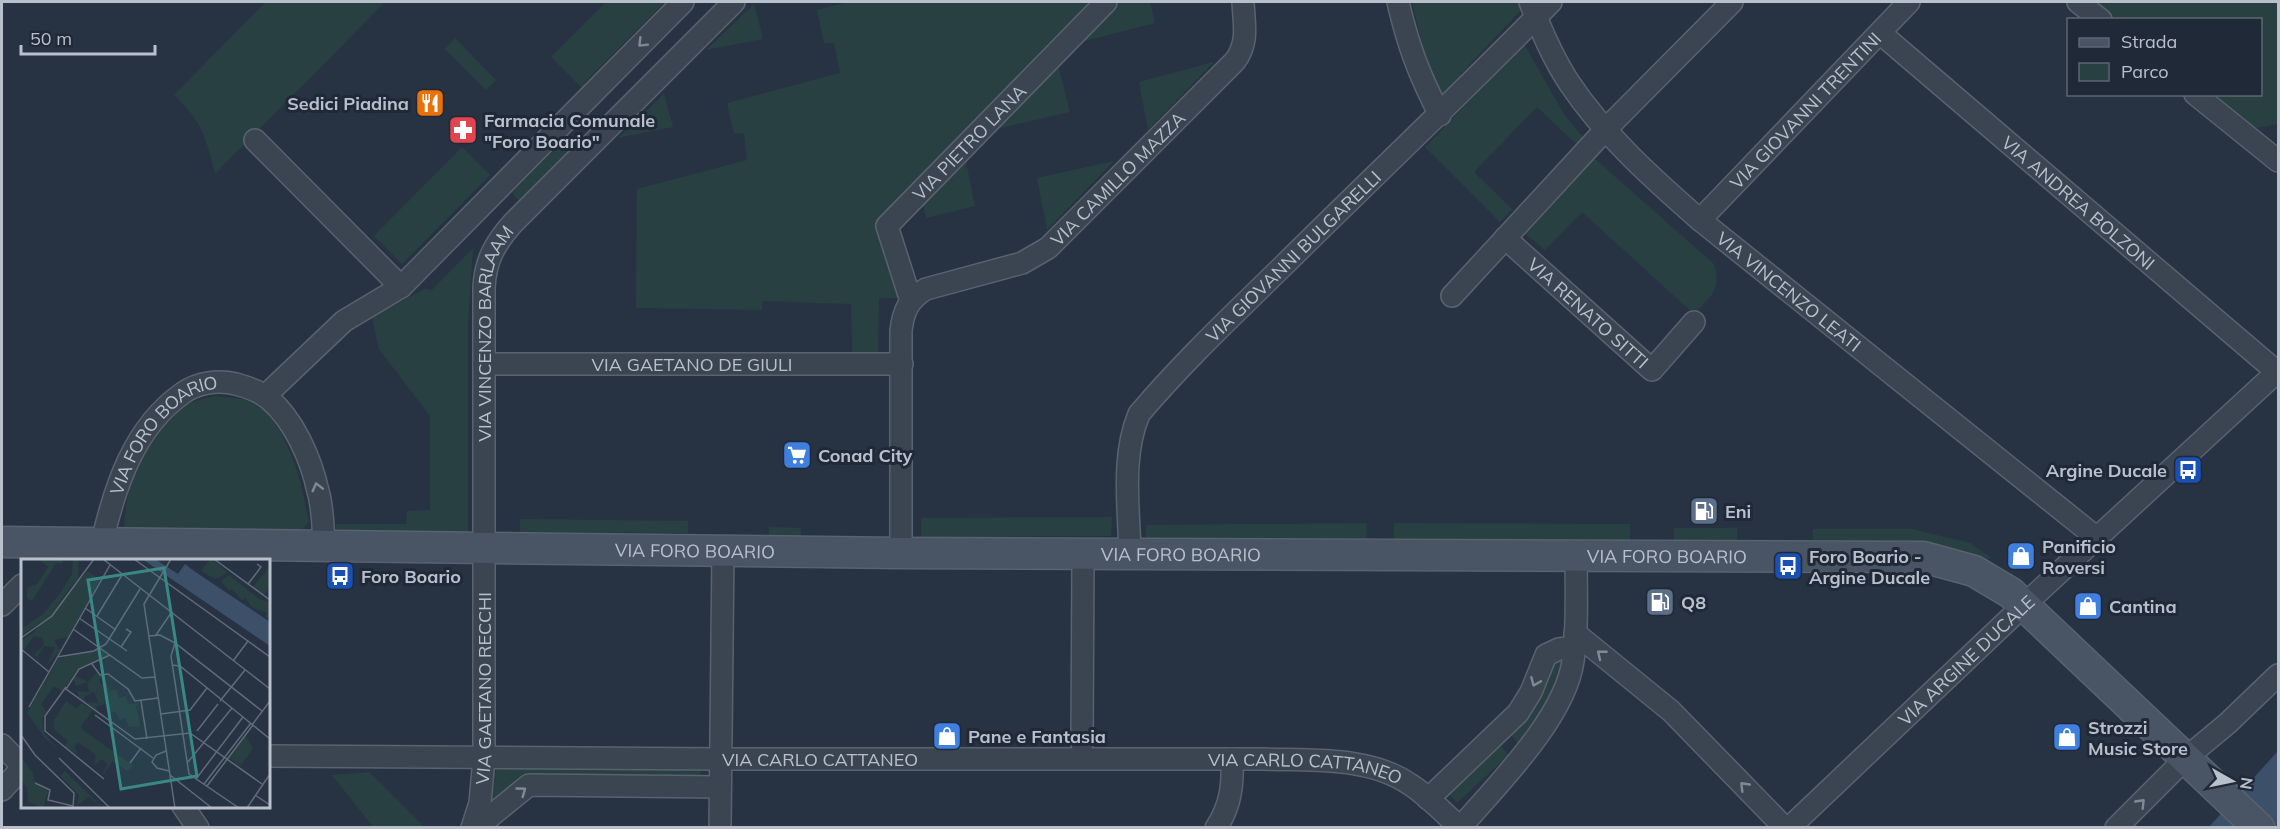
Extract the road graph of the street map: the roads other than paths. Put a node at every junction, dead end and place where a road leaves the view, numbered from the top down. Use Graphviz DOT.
graph roads {
  1 [pos="683,2"];
  2 [pos="734,2"];
  3 [pos="1106,2"];
  4 [pos="1243,2"];
  5 [pos="1398,2"];
  6 [pos="1551,2"];
  7 [pos="1732,2"];
  8 [pos="1909,2"];
  9 [pos="2078,2"];
  10 [pos="1533,9"];
  11 [pos="2098,18"];
  12 [pos="1880,33"];
  13 [pos="2197,96"];
  14 [pos="582,104"];
  15 [pos="1440,115"];
  16 [pos="561,126"];
  17 [pos="1606,129"];
  18 [pos="602,134"];
  19 [pos="255,140"];
  20 [pos="585,151"];
  21 [pos="2278,161"];
  22 [pos="1700,220"];
  23 [pos="1505,238"];
  24 [pos="401,287"];
  25 [pos="918,295"];
  26 [pos="1452,296"];
  27 [pos="1694,322"];
  28 [pos="484,364"];
  29 [pos="902,364"];
  30 [pos="2278,371"];
  31 [pos="265,396"];
  32 [pos="2097,538"];
  33 [pos="2,542"];
  34 [pos="102,542"];
  35 [pos="324,545"];
  36 [pos="484,549"];
  37 [pos="54,551"];
  38 [pos="723,551"];
  39 [pos="901,553"];
  40 [pos="1083,554"];
  41 [pos="1130,554"];
  42 [pos="1576,555"];
  43 [pos="21,586"];
  44 [pos="2,604"];
  45 [pos="2024,605"];
  46 [pos="1574,640"];
  47 [pos="2278,675"];
  48 [pos="1497,733"];
  49 [pos="1082,744"];
  50 [pos="2,746"];
  51 [pos="270,756"];
  52 [pos="484,758"];
  53 [pos="1521,758"];
  54 [pos="2186,758"];
  55 [pos="720,759"];
  56 [pos="1232,759"];
  57 [pos="21,766"];
  58 [pos="21,768"];
  59 [pos="720,786"];
  60 [pos="2,790"];
  61 [pos="1428,799"];
  62 [pos="184,808"];
  63 [pos="198,828"];
  64 [pos="474,828"];
  65 [pos="720,828"];
  66 [pos="1216,828"];
  67 [pos="1460,828"];
  68 [pos="1787,828"];
  69 [pos="2116,828"];
  70 [pos="2259,828"];
  1 -- 14 [label="street, one-way"];
  2 -- 18 [label="street, VIA VINCENZO BARLAAM"];
  3 -- 25 [label="street, VIA PIETRO LANA"];
  4 -- 25 [label="street, VIA CAMILLO MAZZA"];
  5 -- 15 [label="street"];
  6 -- 10 [label="street, VIA GIOVANNI BULGARELLI"];
  7 -- 17 [label="street"];
  8 -- 12 [label="street, VIA GIOVANNI TRENTINI"];
  9 -- 11 [label="street"];
  10 -- 15 [label="street, VIA GIOVANNI BULGARELLI"];
  10 -- 17 [label="street, VIA VINCENZO LEATI"];
  12 -- 22 [label="street, VIA GIOVANNI TRENTINI"];
  12 -- 30 [label="street, VIA ANDREA BOLZONI"];
  13 -- 21 [label="street"];
  14 -- 16 [label="street"];
  14 -- 18 [label="street"];
  15 -- 41 [label="street, VIA GIOVANNI BULGARELLI"];
  16 -- 20 [label="street"];
  16 -- 24 [label="street"];
  17 -- 22 [label="street, VIA VINCENZO LEATI"];
  17 -- 23 [label="street"];
  18 -- 20 [label="street, VIA VINCENZO BARLAAM"];
  19 -- 24 [label="street"];
  20 -- 28 [label="street, VIA VINCENZO BARLAAM"];
  22 -- 32 [label="street, VIA VINCENZO LEATI"];
  23 -- 26 [label="street"];
  23 -- 27 [label="street, VIA RENATO SITTI"];
  24 -- 31 [label="street"];
  25 -- 29 [label="street"];
  28 -- 29 [label="street, VIA GAETANO DE GIULI"];
  28 -- 36 [label="street, VIA VINCENZO BARLAAM"];
  29 -- 39 [label="street"];
  30 -- 32 [label="street, VIA ARGINE DUCALE"];
  31 -- 34 [label="street, VIA FORO BOARIO"];
  35 -- 31 [label="street, VIA FORO BOARIO, one-way"];
  32 -- 45 [label="street, VIA ARGINE DUCALE"];
  33 -- 37 [label="street, VIA FORO BOARIO"];
  34 -- 35 [label="street, VIA FORO BOARIO"];
  34 -- 37 [label="street, VIA FORO BOARIO"];
  35 -- 36 [label="street, VIA FORO BOARIO"];
  36 -- 38 [label="street, VIA FORO BOARIO"];
  36 -- 52 [label="street, VIA GAETANO RECCHI"];
  38 -- 39 [label="street, VIA FORO BOARIO"];
  38 -- 55 [label="street"];
  39 -- 40 [label="street, VIA FORO BOARIO"];
  40 -- 41 [label="street, VIA FORO BOARIO"];
  40 -- 49 [label="street"];
  41 -- 42 [label="street, VIA FORO BOARIO"];
  42 -- 45 [label="street, VIA FORO BOARIO"];
  42 -- 46 [label="street"];
  43 -- 44 [label="street"];
  45 -- 54 [label="street, VIA FORO BOARIO"];
  45 -- 68 [label="street, VIA ARGINE DUCALE"];
  46 -- 48 [label="street, one-way"];
  46 -- 53 [label="street"];
  68 -- 46 [label="street, one-way"];
  47 -- 54 [label="street"];
  48 -- 53 [label="street"];
  48 -- 61 [label="street"];
  50 -- 57 [label="street"];
  51 -- 52 [label="street, VIA CARLO CATTANEO"];
  52 -- 55 [label="street, VIA CARLO CATTANEO"];
  52 -- 64 [label="street, VIA GAETANO RECCHI"];
  53 -- 67 [label="street"];
  69 -- 54 [label="street, one-way"];
  54 -- 70 [label="street, VIA FORO BOARIO"];
  55 -- 56 [label="street, VIA CARLO CATTANEO"];
  55 -- 59 [label="street"];
  56 -- 61 [label="street, VIA CARLO CATTANEO"];
  56 -- 66 [label="street"];
  58 -- 60 [label="street"];
  64 -- 59 [label="street, VIA CARLO CATTANEO, one-way"];
  59 -- 65 [label="street"];
  61 -- 67 [label="street, VIA CARLO CATTANEO"];
  62 -- 63 [label="street"];
}
